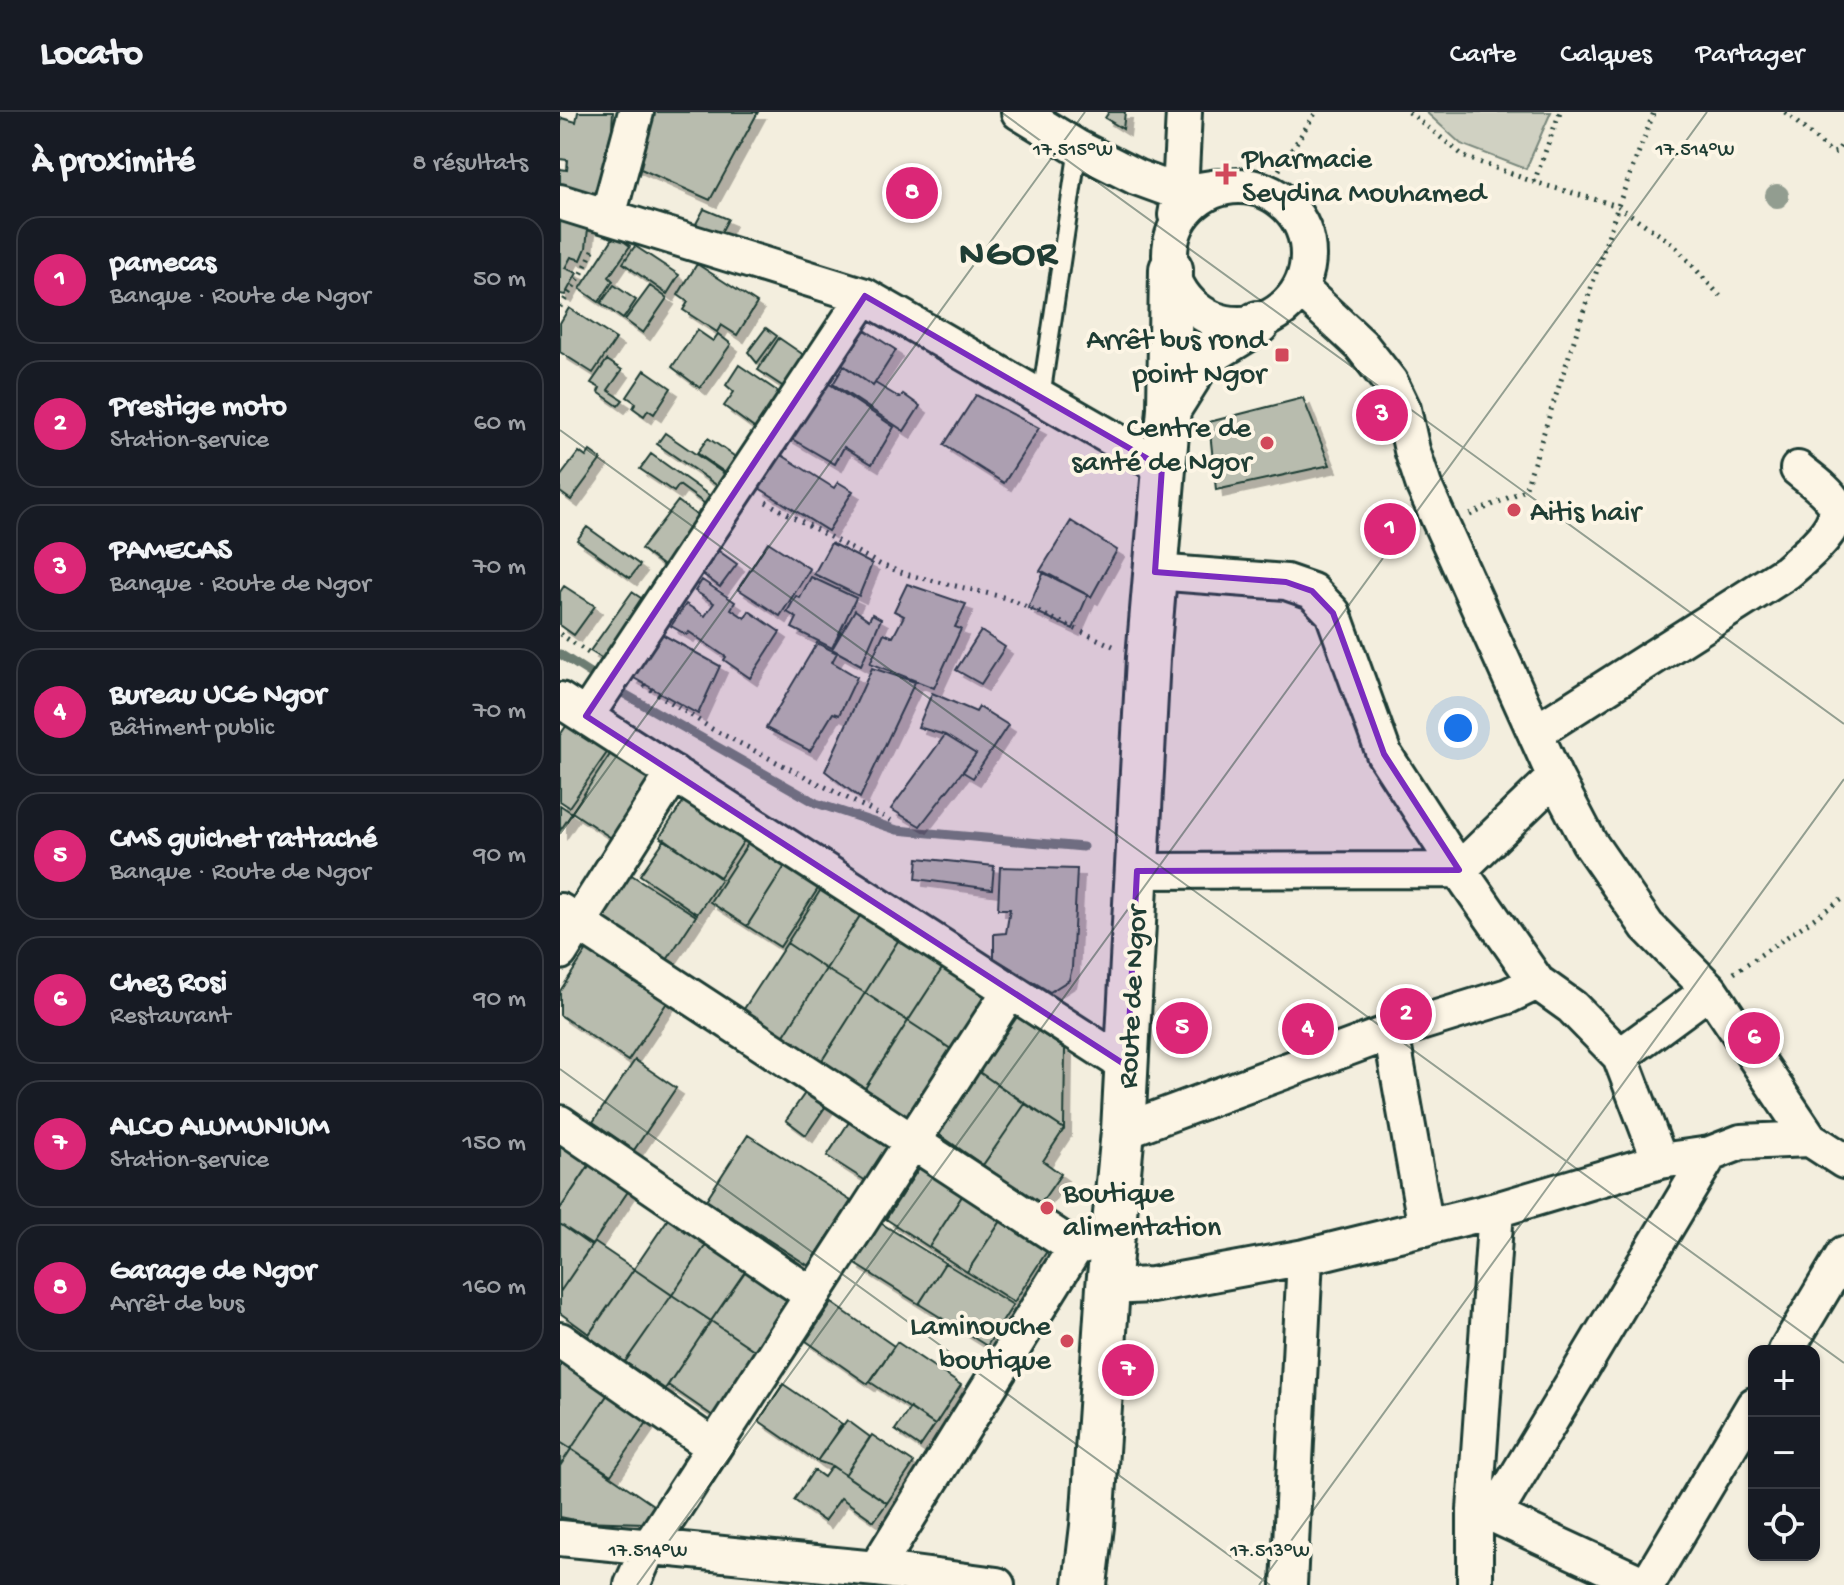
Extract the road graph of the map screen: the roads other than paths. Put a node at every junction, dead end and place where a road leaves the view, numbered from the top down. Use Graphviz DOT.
graph roads {
  1 [pos="636,112"];
  2 [pos="1019,112"];
  3 [pos="1184,112"];
  4 [pos="1078,148"];
  5 [pos="1230,185"];
  6 [pos="1180,193"];
  7 [pos="560,202"];
  8 [pos="608,216"];
  9 [pos="1171,254"];
  10 [pos="1301,289"];
  11 [pos="865,296"];
  12 [pos="1258,323"];
  13 [pos="1041,397"];
  14 [pos="1169,409"];
  15 [pos="1162,467"];
  16 [pos="1798,469"];
  17 [pos="1155,572"];
  18 [pos="595,693"];
  19 [pos="1536,732"];
  20 [pos="674,773"];
  21 [pos="1555,777"];
  22 [pos="1459,870"];
  23 [pos="1137,871"];
  24 [pos="569,917"];
  25 [pos="560,952"];
  26 [pos="1537,982"];
  27 [pos="1710,990"];
  28 [pos="1010,991"];
  29 [pos="1391,1032"];
  30 [pos="1620,1056"];
  31 [pos="1127,1066"];
  32 [pos="560,1123"];
  33 [pos="1123,1131"];
  34 [pos="1810,1139"];
  35 [pos="912,1141"];
  36 [pos="1710,1154"];
  37 [pos="1660,1161"];
  38 [pos="1844,1161"];
  39 [pos="1496,1210"];
  40 [pos="1426,1228"];
  41 [pos="1114,1238"];
  42 [pos="1075,1248"];
  43 [pos="1844,1254"];
  44 [pos="1305,1257"];
  45 [pos="1108,1287"];
  46 [pos="812,1295"];
  47 [pos="560,1340"];
  48 [pos="1790,1345"];
  49 [pos="1748,1415"];
  50 [pos="714,1447"];
  51 [pos="1485,1513"];
  52 [pos="560,1538"];
  53 [pos="649,1547"];
  54 [pos="876,1569"];
  55 [pos="632,1585"];
  56 [pos="997,1585"];
  57 [pos="1085,1585"];
  58 [pos="1289,1585"];
  59 [pos="1475,1585"];
  60 [pos="1646,1585"];
  1 -- 8 [label="street"];
  2 -- 4 [label="street"];
  3 -- 6 [label="street"];
  4 -- 6 [label="street"];
  4 -- 13 [label="lane"];
  5 -- 6 [label="street"];
  5 -- 9 [label="street"];
  5 -- 10 [label="street"];
  6 -- 9 [label="street"];
  7 -- 8 [label="street"];
  8 -- 11 [label="street"];
  9 -- 12 [label="street"];
  9 -- 14 [label="street, Route de Ngor"];
  10 -- 12 [label="street"];
  10 -- 19 [label="street"];
  11 -- 13 [label="street"];
  11 -- 18 [label="street"];
  12 -- 14 [label="street"];
  13 -- 15 [label="street"];
  14 -- 15 [label="street, Route de Ngor"];
  15 -- 17 [label="street, Route de Ngor"];
  16 -- 19 [label="street"];
  17 -- 22 [label="street"];
  17 -- 23 [label="street, Route de Ngor"];
  18 -- 20 [label="street"];
  19 -- 21 [label="street"];
  20 -- 24 [label="street"];
  20 -- 28 [label="street"];
  21 -- 22 [label="street"];
  21 -- 27 [label="street"];
  22 -- 23 [label="street"];
  22 -- 26 [label="street"];
  23 -- 31 [label="street, Route de Ngor"];
  24 -- 25 [label="street"];
  24 -- 35 [label="street"];
  26 -- 29 [label="street"];
  26 -- 30 [label="street"];
  27 -- 30 [label="street"];
  27 -- 34 [label="street"];
  28 -- 31 [label="street"];
  28 -- 35 [label="street"];
  29 -- 33 [label="street"];
  29 -- 40 [label="street"];
  30 -- 37 [label="street"];
  31 -- 33 [label="street, Route de Ngor"];
  32 -- 46 [label="street"];
  33 -- 41 [label="street, Route de Ngor"];
  34 -- 36 [label="street"];
  34 -- 38 [label="street"];
  35 -- 42 [label="street"];
  35 -- 46 [label="street"];
  36 -- 37 [label="street"];
  36 -- 51 [label="street"];
  37 -- 39 [label="street"];
  39 -- 40 [label="street"];
  39 -- 51 [label="street"];
  40 -- 44 [label="street"];
  41 -- 42 [label="street"];
  41 -- 45 [label="street, Route de Ngor"];
  42 -- 54 [label="street"];
  43 -- 48 [label="street"];
  44 -- 45 [label="street"];
  44 -- 58 [label="street"];
  45 -- 57 [label="street, Route de Ngor"];
  46 -- 50 [label="street"];
  47 -- 50 [label="street"];
  49 -- 60 [label="street"];
  50 -- 53 [label="street"];
  51 -- 59 [label="street"];
  51 -- 60 [label="street"];
  52 -- 53 [label="street"];
  53 -- 54 [label="street"];
  53 -- 55 [label="street"];
  54 -- 56 [label="street"];
}
